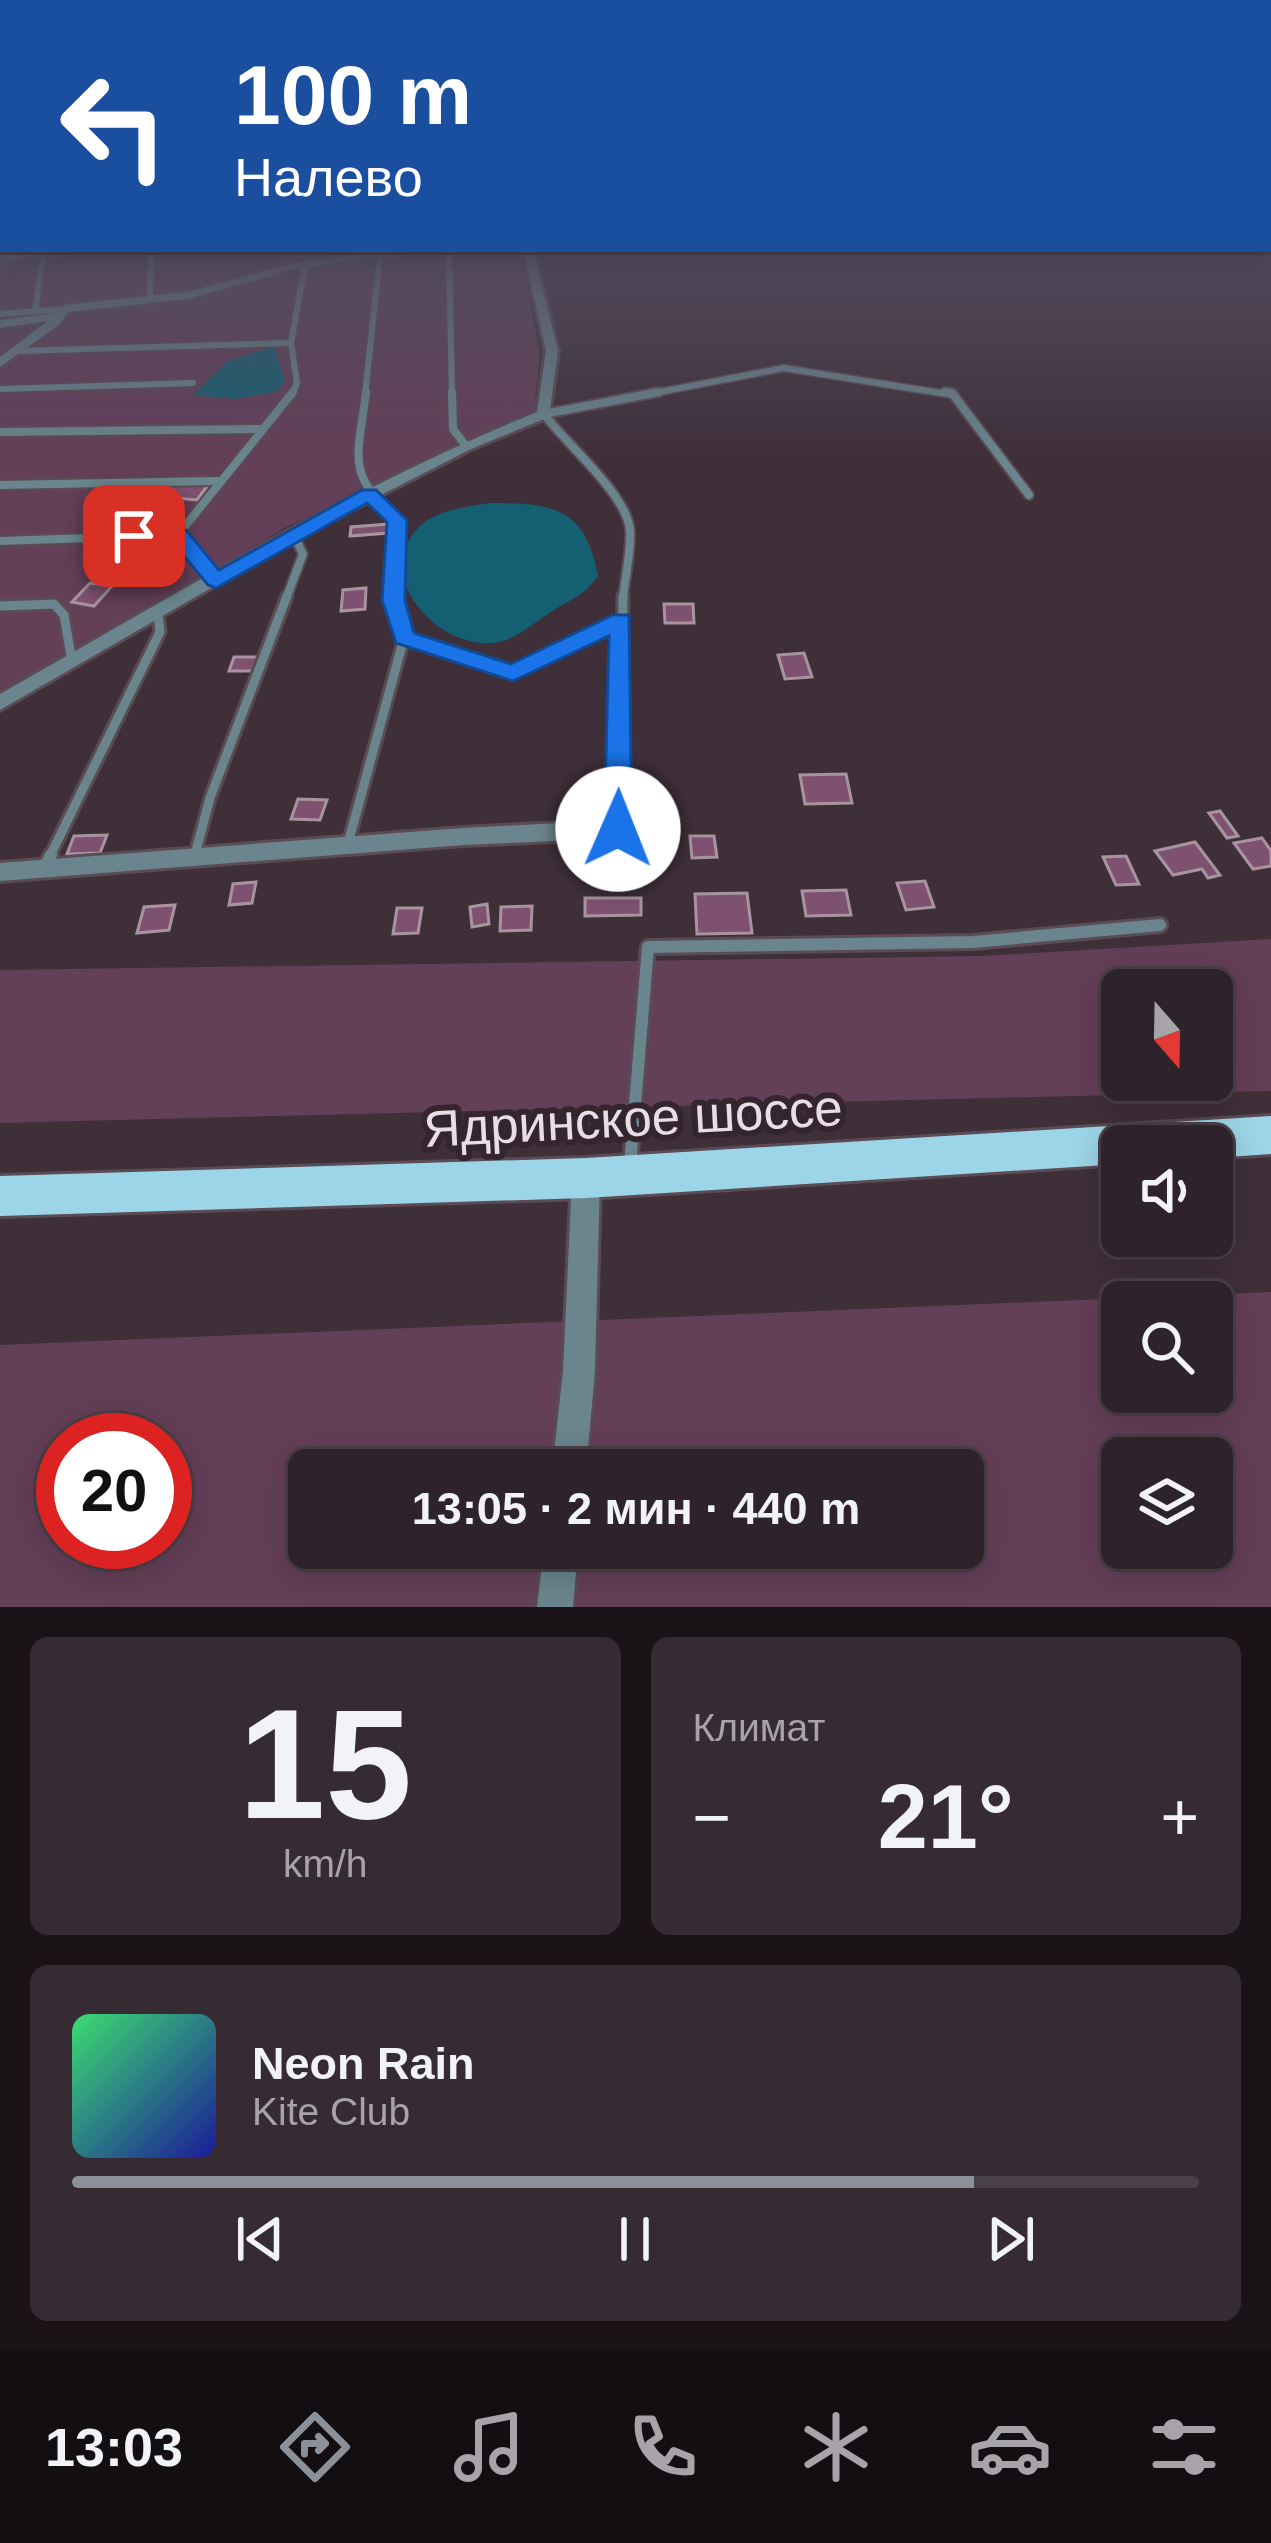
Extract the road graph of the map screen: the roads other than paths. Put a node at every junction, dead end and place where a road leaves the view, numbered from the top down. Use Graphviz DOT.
graph roads {
  1 [pos="35,308"];
  2 [pos="90,308"];
  3 [pos="297,308"];
  4 [pos="374,308"];
  5 [pos="450,308"];
  6 [pos="542,308"];
  7 [pos="35,311"];
  8 [pos="63,312"];
  9 [pos="0,314"];
  10 [pos="0,324"];
  11 [pos="291,343"];
  12 [pos="17,351"];
  13 [pos="0,363"];
  14 [pos="193,383"];
  15 [pos="0,389"];
  16 [pos="544,414"];
  17 [pos="263,429"];
  18 [pos="0,432"];
  19 [pos="466,446"];
  20 [pos="218,481"];
  21 [pos="0,485"];
  22 [pos="369,494"];
  23 [pos="1029,495"];
  24 [pos="293,534"];
  25 [pos="178,535"];
  26 [pos="0,541"];
  27 [pos="216,580"];
  28 [pos="0,605"];
  29 [pos="158,614"];
  30 [pos="621,621"];
  31 [pos="404,638"];
  32 [pos="73,663"];
  33 [pos="0,703"];
  34 [pos="618,829"];
  35 [pos="347,847"];
  36 [pos="194,860"];
  37 [pos="43,871"];
  38 [pos="0,872"];
  39 [pos="1160,925"];
  40 [pos="1271,1135"];
  41 [pos="629,1175"];
  42 [pos="586,1178"];
  43 [pos="0,1196"];
  44 [pos="571,1449"];
  45 [pos="559,1569"];
  46 [pos="555,1607"];
  1 -- 7 [label="lane"];
  2 -- 8 [label="street"];
  3 -- 11 [label="lane"];
  4 -- 22 [label="lane"];
  5 -- 19 [label="lane"];
  6 -- 16 [label="street"];
  7 -- 8 [label="lane"];
  7 -- 9 [label="lane"];
  8 -- 10 [label="street"];
  8 -- 12 [label="street"];
  11 -- 12 [label="lane"];
  11 -- 17 [label="lane"];
  12 -- 13 [label="street"];
  14 -- 15 [label="lane"];
  16 -- 19 [label="street"];
  16 -- 23 [label="lane"];
  16 -- 30 [label="lane"];
  17 -- 18 [label="lane"];
  17 -- 20 [label="lane"];
  19 -- 22 [label="street"];
  20 -- 21 [label="lane"];
  20 -- 25 [label="lane"];
  22 -- 24 [label="street"];
  22 -- 31 [label="lane"];
  24 -- 27 [label="street"];
  24 -- 36 [label="lane"];
  25 -- 26 [label="lane"];
  25 -- 27 [label="lane"];
  27 -- 29 [label="street"];
  28 -- 32 [label="lane"];
  29 -- 32 [label="street"];
  29 -- 37 [label="lane"];
  30 -- 31 [label="lane"];
  30 -- 34 [label="lane"];
  31 -- 35 [label="lane"];
  32 -- 33 [label="street"];
  34 -- 35 [label="street"];
  35 -- 36 [label="street"];
  36 -- 37 [label="street"];
  37 -- 38 [label="street"];
  39 -- 41 [label="lane"];
  40 -- 41 [label="main road, Ядринское шоссе"];
  41 -- 42 [label="main road, Ядринское шоссе"];
  42 -- 43 [label="main road, Ядринское шоссе"];
  42 -- 44 [label="street"];
  45 -- 46 [label="street"];
}
